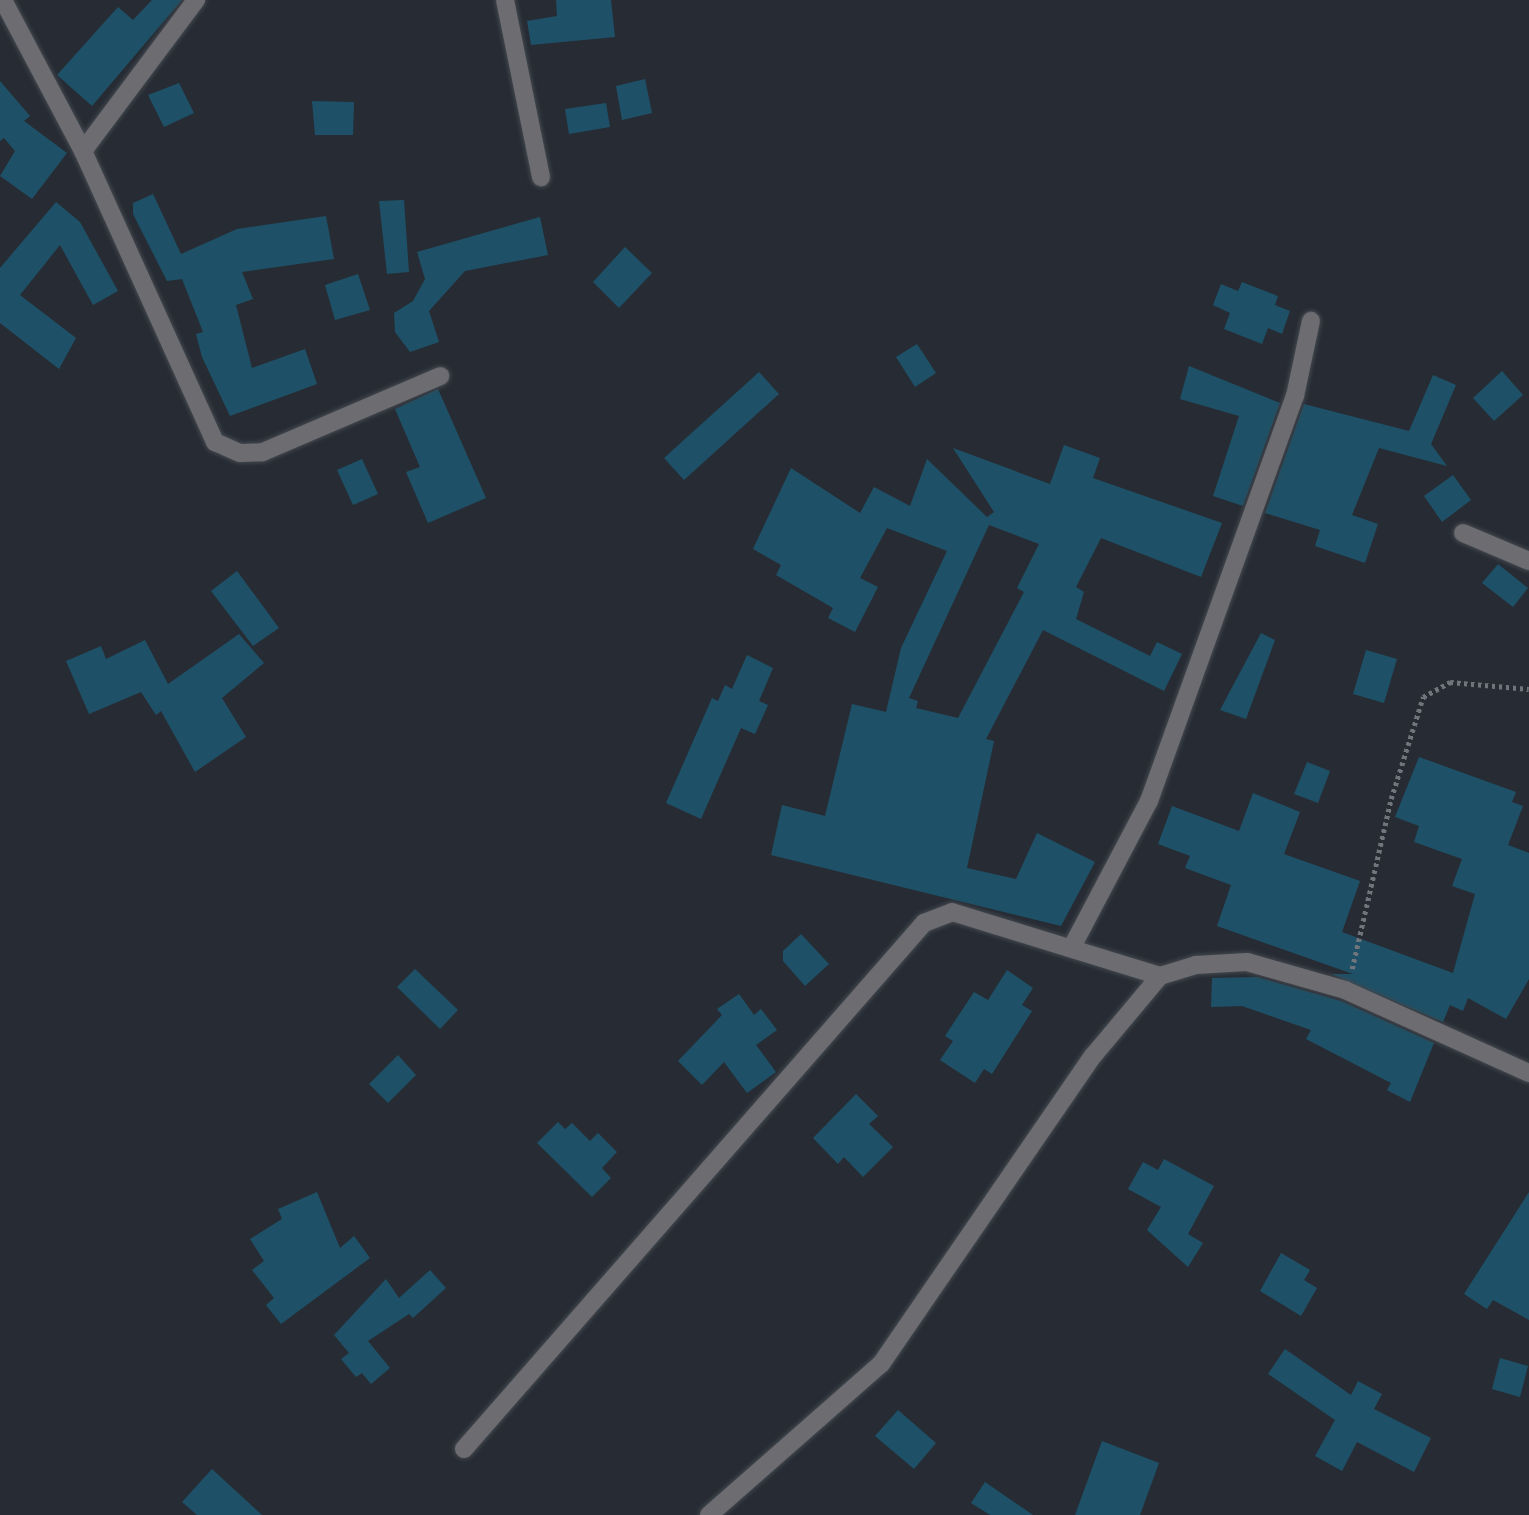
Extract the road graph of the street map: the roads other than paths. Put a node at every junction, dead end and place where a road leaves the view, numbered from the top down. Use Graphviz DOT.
graph roads {
  1 [pos="3,0"];
  2 [pos="195,0"];
  3 [pos="505,0"];
  4 [pos="83,151"];
  5 [pos="541,177"];
  6 [pos="1311,321"];
  7 [pos="440,376"];
  8 [pos="1462,533"];
  9 [pos="1529,561"];
  10 [pos="1073,945"];
  11 [pos="1160,976"];
  12 [pos="1529,1073"];
  13 [pos="464,1449"];
  14 [pos="709,1515"];
  1 -- 4 [label="street"];
  2 -- 4 [label="street"];
  3 -- 5 [label="street"];
  4 -- 7 [label="street"];
  6 -- 10 [label="street"];
  8 -- 9 [label="street"];
  10 -- 11 [label="street"];
  10 -- 13 [label="street"];
  11 -- 12 [label="street"];
  11 -- 14 [label="street"];
}
